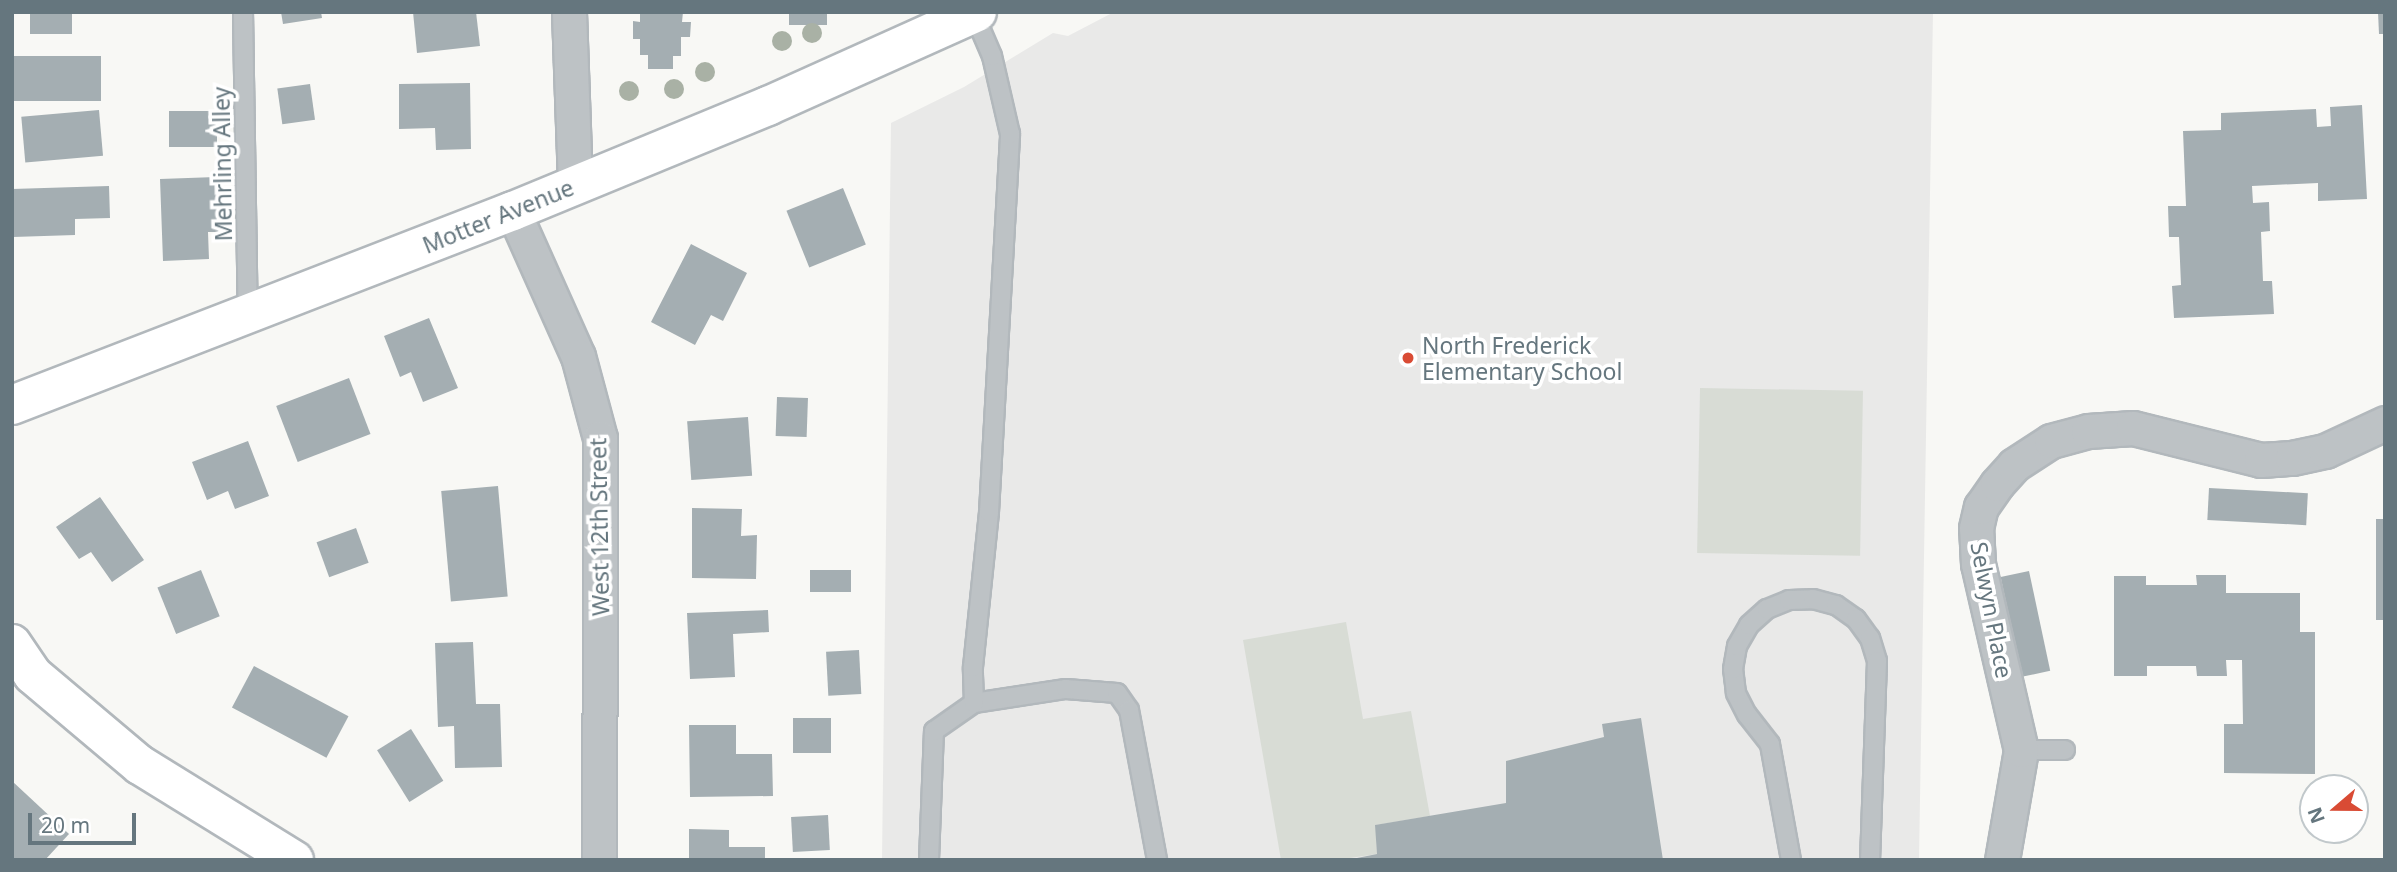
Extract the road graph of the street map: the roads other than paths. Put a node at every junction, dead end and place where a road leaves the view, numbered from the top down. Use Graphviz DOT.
graph roads {
  1 [pos="243,12"];
  2 [pos="569,12"];
  3 [pos="976,13"];
  4 [pos="575,185"];
  5 [pos="513,211"];
  6 [pos="248,315"];
  7 [pos="12,405"];
  8 [pos="2385,423"];
  9 [pos="12,644"];
  10 [pos="974,703"];
  11 [pos="2021,750"];
  12 [pos="2066,750"];
  13 [pos="292,859"];
  14 [pos="599,860"];
  15 [pos="929,860"];
  16 [pos="1157,860"];
  17 [pos="1791,860"];
  18 [pos="1870,860"];
  19 [pos="2002,860"];
  1 -- 6 [label="lane, Mehrling Alley"];
  2 -- 4 [label="street"];
  3 -- 4 [label="main road, Motter Avenue"];
  3 -- 10 [label="lane"];
  4 -- 5 [label="main road, Motter Avenue"];
  5 -- 6 [label="main road, Motter Avenue"];
  5 -- 14 [label="street, West 12th Street"];
  6 -- 7 [label="main road, Motter Avenue"];
  8 -- 11 [label="street, Selwyn Place"];
  9 -- 13 [label="main road"];
  10 -- 15 [label="lane"];
  10 -- 16 [label="lane"];
  11 -- 12 [label="lane"];
  11 -- 19 [label="street, Selwyn Place"];
  17 -- 18 [label="lane"];
}
